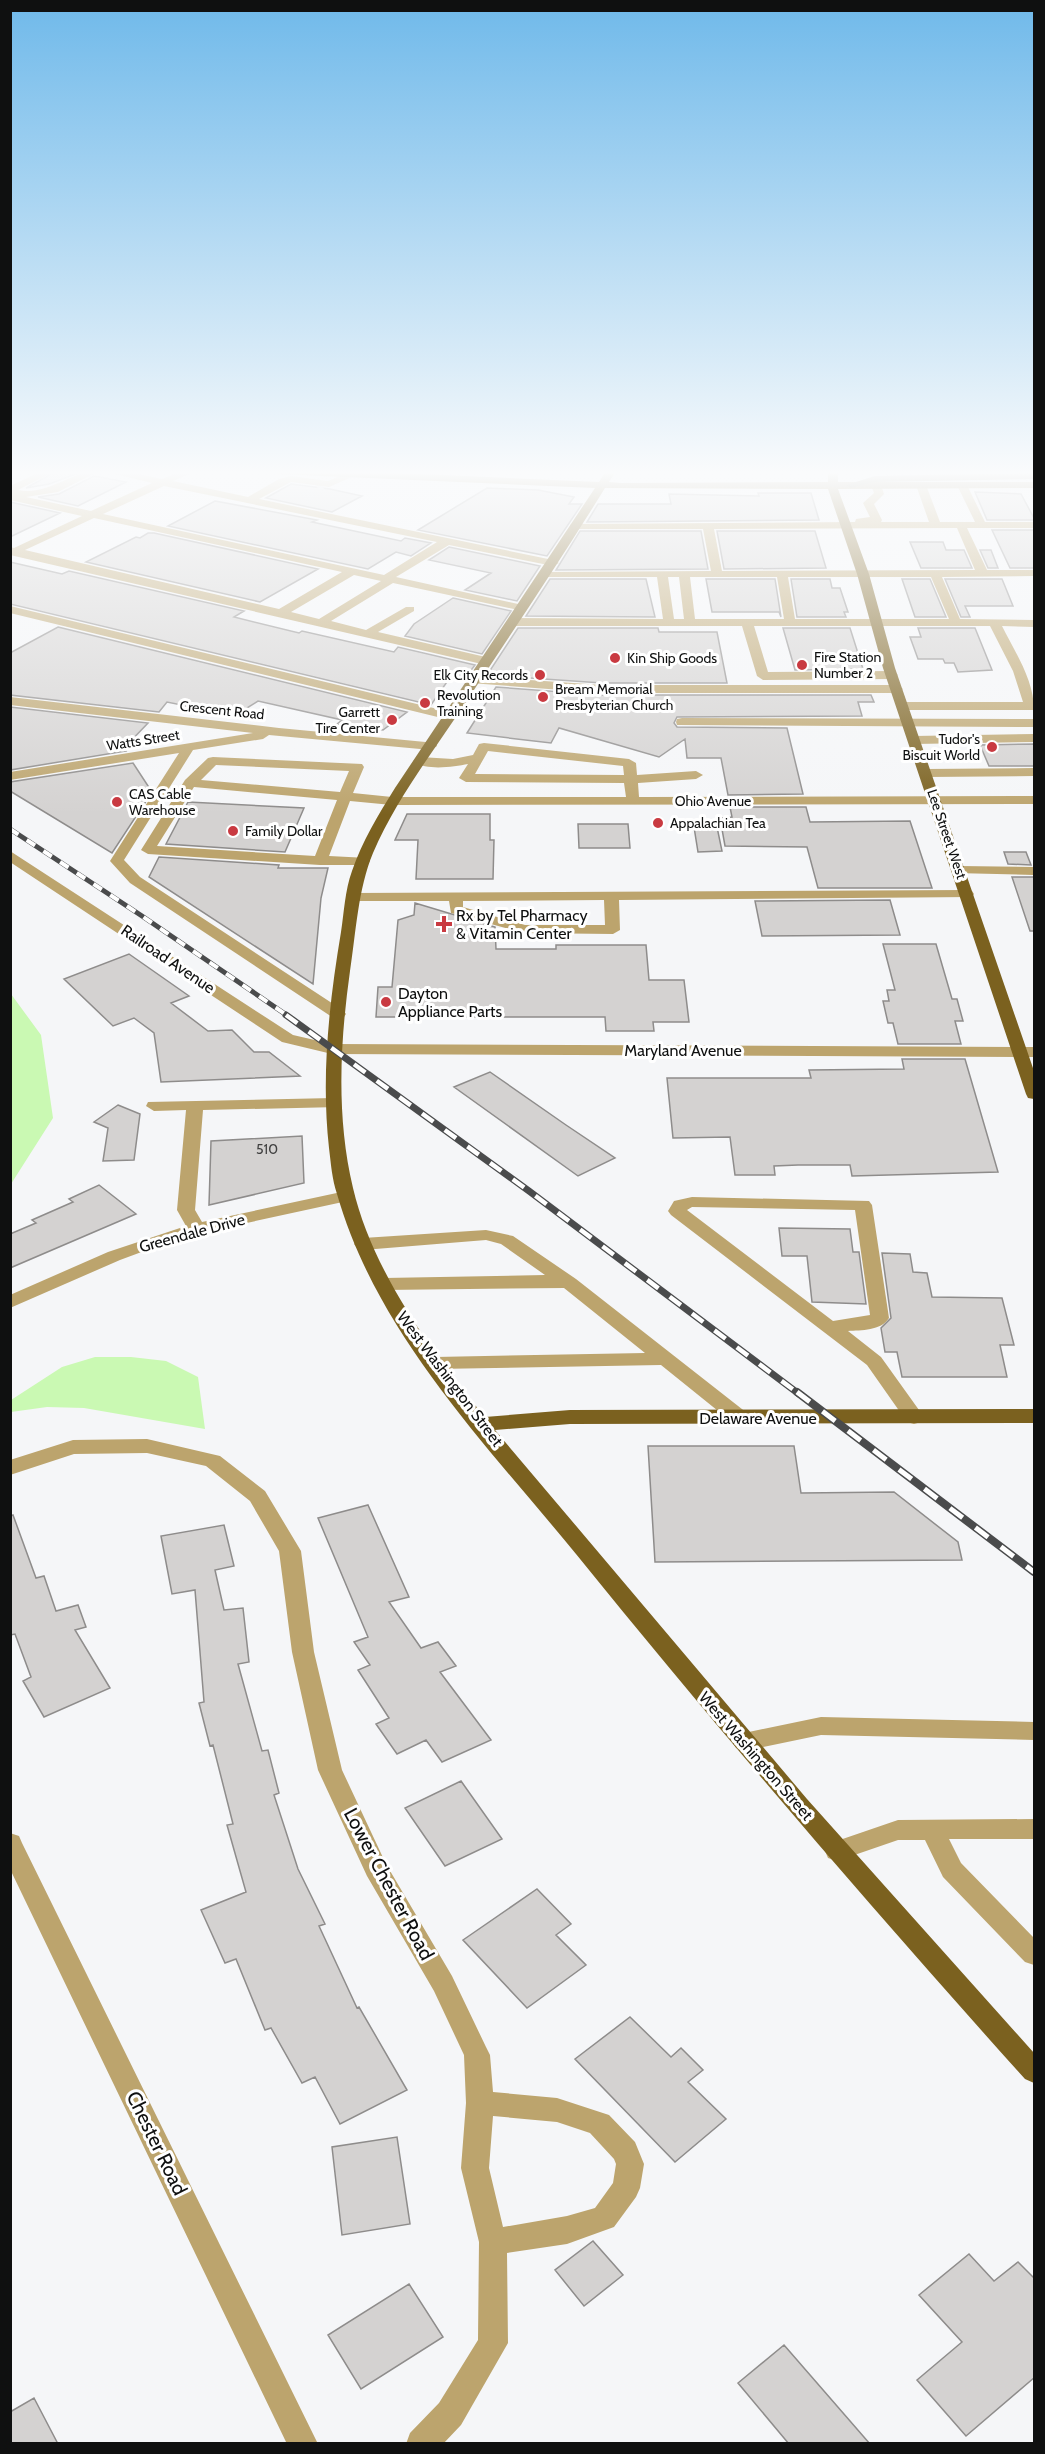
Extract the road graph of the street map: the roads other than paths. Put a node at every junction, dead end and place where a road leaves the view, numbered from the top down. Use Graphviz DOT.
graph roads {
  1 [pos="160,586"];
  2 [pos="327,586"];
  3 [pos="378,586"];
  4 [pos="423,586"];
  5 [pos="538,586"];
  6 [pos="664,586"];
  7 [pos="685,586"];
  8 [pos="784,586"];
  9 [pos="867,586"];
  10 [pos="940,586"];
  11 [pos="523,608"];
  12 [pos="10,609"];
  13 [pos="410,609"];
  14 [pos="281,613"];
  15 [pos="322,622"];
  16 [pos="513,622"];
  17 [pos="669,622"];
  18 [pos="690,622"];
  19 [pos="747,622"];
  20 [pos="790,623"];
  21 [pos="878,623"];
  22 [pos="956,623"];
  23 [pos="994,623"];
  24 [pos="1035,623"];
  25 [pos="369,633"];
  26 [pos="486,660"];
  27 [pos="1035,670"];
  28 [pos="1020,674"];
  29 [pos="892,675"];
  30 [pos="474,680"];
  31 [pos="1030,688"];
  32 [pos="897,689"];
  33 [pos="10,700"];
  34 [pos="902,706"];
  35 [pos="1033,706"];
  36 [pos="450,716"];
  37 [pos="682,722"];
  38 [pos="908,722"];
  39 [pos="1035,723"];
  40 [pos="279,732"];
  41 [pos="1035,738"];
  42 [pos="914,740"];
  43 [pos="431,746"];
  44 [pos="193,747"];
  45 [pos="477,758"];
  46 [pos="213,761"];
  47 [pos="420,761"];
  48 [pos="1035,772"];
  49 [pos="926,773"];
  50 [pos="696,775"];
  51 [pos="10,776"];
  52 [pos="631,779"];
  53 [pos="190,783"];
  54 [pos="346,796"];
  55 [pos="1035,800"];
  56 [pos="392,801"];
  57 [pos="633,801"];
  58 [pos="935,801"];
  59 [pos="10,855"];
  60 [pos="320,861"];
  61 [pos="363,861"];
  62 [pos="959,870"];
  63 [pos="1035,871"];
  64 [pos="967,894"];
  65 [pos="611,896"];
  66 [pos="354,897"];
  67 [pos="456,897"];
  68 [pos="338,1014"];
  69 [pos="332,1049"];
  70 [pos="1028,1052"];
  71 [pos="1035,1094"];
  72 [pos="333,1103"];
  73 [pos="195,1105"];
  74 [pos="154,1106"];
  75 [pos="346,1196"];
  76 [pos="197,1229"];
  77 [pos="363,1244"];
  78 [pos="569,1283"];
  79 [pos="384,1284"];
  80 [pos="10,1302"];
  81 [pos="831,1327"];
  82 [pos="666,1359"];
  83 [pos="435,1363"];
  84 [pos="1035,1416"];
  85 [pos="914,1417"];
  86 [pos="740,1418"];
  87 [pos="481,1424"];
  88 [pos="10,1468"];
  89 [pos="1035,1731"];
  90 [pos="744,1742"];
  91 [pos="932,1829"];
  92 [pos="1035,1829"];
  93 [pos="10,1843"];
  94 [pos="837,1851"];
  95 [pos="1035,1954"];
  96 [pos="1035,2071"];
  97 [pos="480,2103"];
  98 [pos="493,2241"];
  99 [pos="303,2444"];
  100 [pos="421,2444"];
  1 -- 14 [label="street"];
  2 -- 14 [label="street"];
  3 -- 15 [label="street"];
  4 -- 11 [label="street"];
  5 -- 11 [label="main road, West Washington Street"];
  6 -- 17 [label="street"];
  7 -- 18 [label="street"];
  8 -- 20 [label="street"];
  9 -- 21 [label="main road, Lee Street West"];
  10 -- 22 [label="street"];
  11 -- 16 [label="main road, West Washington Street"];
  12 -- 36 [label="street"];
  13 -- 25 [label="street"];
  14 -- 15 [label="street"];
  15 -- 25 [label="street"];
  16 -- 17 [label="street"];
  16 -- 26 [label="main road, West Washington Street"];
  17 -- 18 [label="street"];
  18 -- 19 [label="street"];
  19 -- 20 [label="street"];
  19 -- 29 [label="street"];
  20 -- 21 [label="street"];
  21 -- 22 [label="street"];
  21 -- 29 [label="main road, Lee Street West"];
  22 -- 23 [label="street"];
  23 -- 24 [label="street"];
  23 -- 28 [label="street"];
  25 -- 26 [label="street"];
  26 -- 30 [label="main road, West Washington Street"];
  27 -- 28 [label="street"];
  28 -- 31 [label="street"];
  29 -- 32 [label="main road, Lee Street West"];
  30 -- 32 [label="street"];
  30 -- 36 [label="main road, West Washington Street"];
  31 -- 35 [label="street"];
  32 -- 34 [label="main road, Lee Street West"];
  33 -- 40 [label="street, Crescent Road"];
  34 -- 35 [label="street"];
  34 -- 38 [label="main road, Lee Street West"];
  36 -- 43 [label="main road, West Washington Street"];
  37 -- 38 [label="street"];
  38 -- 39 [label="street"];
  38 -- 42 [label="main road, Lee Street West"];
  40 -- 43 [label="street, Crescent Road"];
  40 -- 44 [label="street, Watts Street"];
  41 -- 42 [label="street"];
  42 -- 49 [label="main road, Lee Street West"];
  43 -- 47 [label="main road, West Washington Street"];
  44 -- 46 [label="street"];
  44 -- 51 [label="street, Watts Street"];
  44 -- 68 [label="street"];
  45 -- 47 [label="street"];
  45 -- 52 [label="street"];
  45 -- 52 [label="street"];
  46 -- 53 [label="street"];
  46 -- 54 [label="street"];
  47 -- 56 [label="main road, West Washington Street"];
  48 -- 49 [label="street"];
  49 -- 58 [label="main road, Lee Street West"];
  50 -- 52 [label="street"];
  52 -- 57 [label="street"];
  53 -- 54 [label="street, Ohio Avenue"];
  53 -- 60 [label="street"];
  54 -- 56 [label="street, Ohio Avenue"];
  54 -- 60 [label="street"];
  55 -- 58 [label="street, Ohio Avenue"];
  56 -- 57 [label="street, Ohio Avenue"];
  56 -- 61 [label="main road, West Washington Street"];
  57 -- 58 [label="street, Ohio Avenue"];
  58 -- 62 [label="main road, Lee Street West"];
  59 -- 69 [label="street, Railroad Avenue"];
  60 -- 61 [label="street"];
  61 -- 66 [label="main road, West Washington Street"];
  62 -- 63 [label="street"];
  62 -- 64 [label="main road, Lee Street West"];
  64 -- 65 [label="street"];
  64 -- 70 [label="main road, Lee Street West"];
  65 -- 67 [label="street"];
  65 -- 67 [label="street"];
  66 -- 67 [label="street"];
  66 -- 68 [label="main road, West Washington Street"];
  68 -- 69 [label="main road, West Washington Street"];
  69 -- 70 [label="street, Maryland Avenue"];
  69 -- 72 [label="main road, West Washington Street"];
  70 -- 71 [label="main road, Lee Street West"];
  72 -- 73 [label="street"];
  72 -- 75 [label="main road, West Washington Street"];
  73 -- 74 [label="street"];
  73 -- 76 [label="street"];
  75 -- 76 [label="street, Greendale Drive"];
  75 -- 77 [label="main road, West Washington Street"];
  76 -- 80 [label="street, Greendale Drive"];
  77 -- 78 [label="street"];
  77 -- 79 [label="main road, West Washington Street"];
  78 -- 79 [label="street"];
  78 -- 82 [label="street"];
  79 -- 83 [label="main road, West Washington Street"];
  81 -- 81 [label="street"];
  81 -- 85 [label="street"];
  82 -- 83 [label="street"];
  82 -- 86 [label="street"];
  83 -- 87 [label="main road, West Washington Street"];
  84 -- 85 [label="main road, Delaware Avenue"];
  85 -- 86 [label="main road, Delaware Avenue"];
  86 -- 87 [label="main road, Delaware Avenue"];
  87 -- 90 [label="main road, West Washington Street"];
  88 -- 97 [label="street, Lower Chester Road"];
  89 -- 90 [label="street"];
  90 -- 94 [label="main road, West Washington Street"];
  91 -- 92 [label="street"];
  91 -- 94 [label="street"];
  91 -- 95 [label="street"];
  93 -- 99 [label="street, Chester Road"];
  94 -- 96 [label="main road, West Washington Street"];
  97 -- 98 [label="street, Lower Chester Road"];
  97 -- 98 [label="street"];
  98 -- 100 [label="street, Lower Chester Road"];
}
